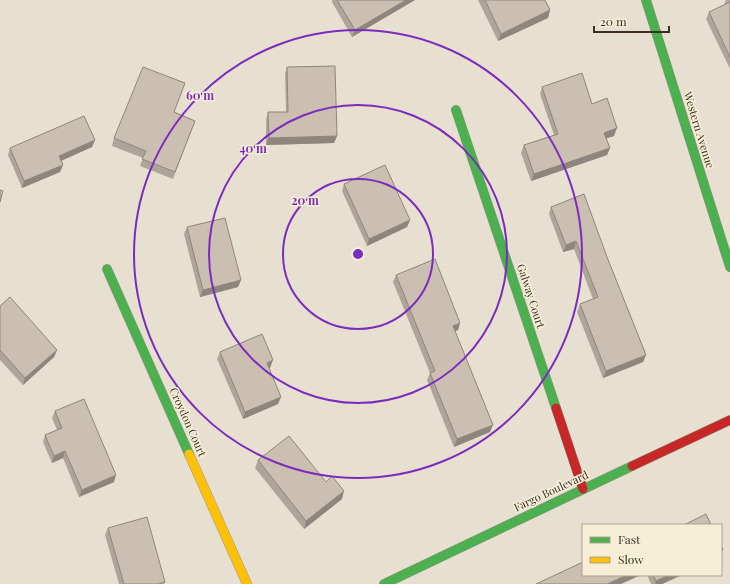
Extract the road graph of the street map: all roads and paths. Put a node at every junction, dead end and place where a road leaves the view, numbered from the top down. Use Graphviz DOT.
graph roads {
  1 [pos="646,0"];
  2 [pos="456,110"];
  3 [pos="730,267"];
  4 [pos="107,269"];
  5 [pos="730,420"];
  6 [pos="583,489"];
  7 [pos="247,584"];
  8 [pos="384,584"];
  1 -- 3 [label="street, Western Avenue"];
  2 -- 6 [label="street, Galway Court"];
  4 -- 7 [label="street, Croydon Court"];
  5 -- 6 [label="street, Fargo Boulevard"];
  6 -- 8 [label="street, Fargo Boulevard"];
}
